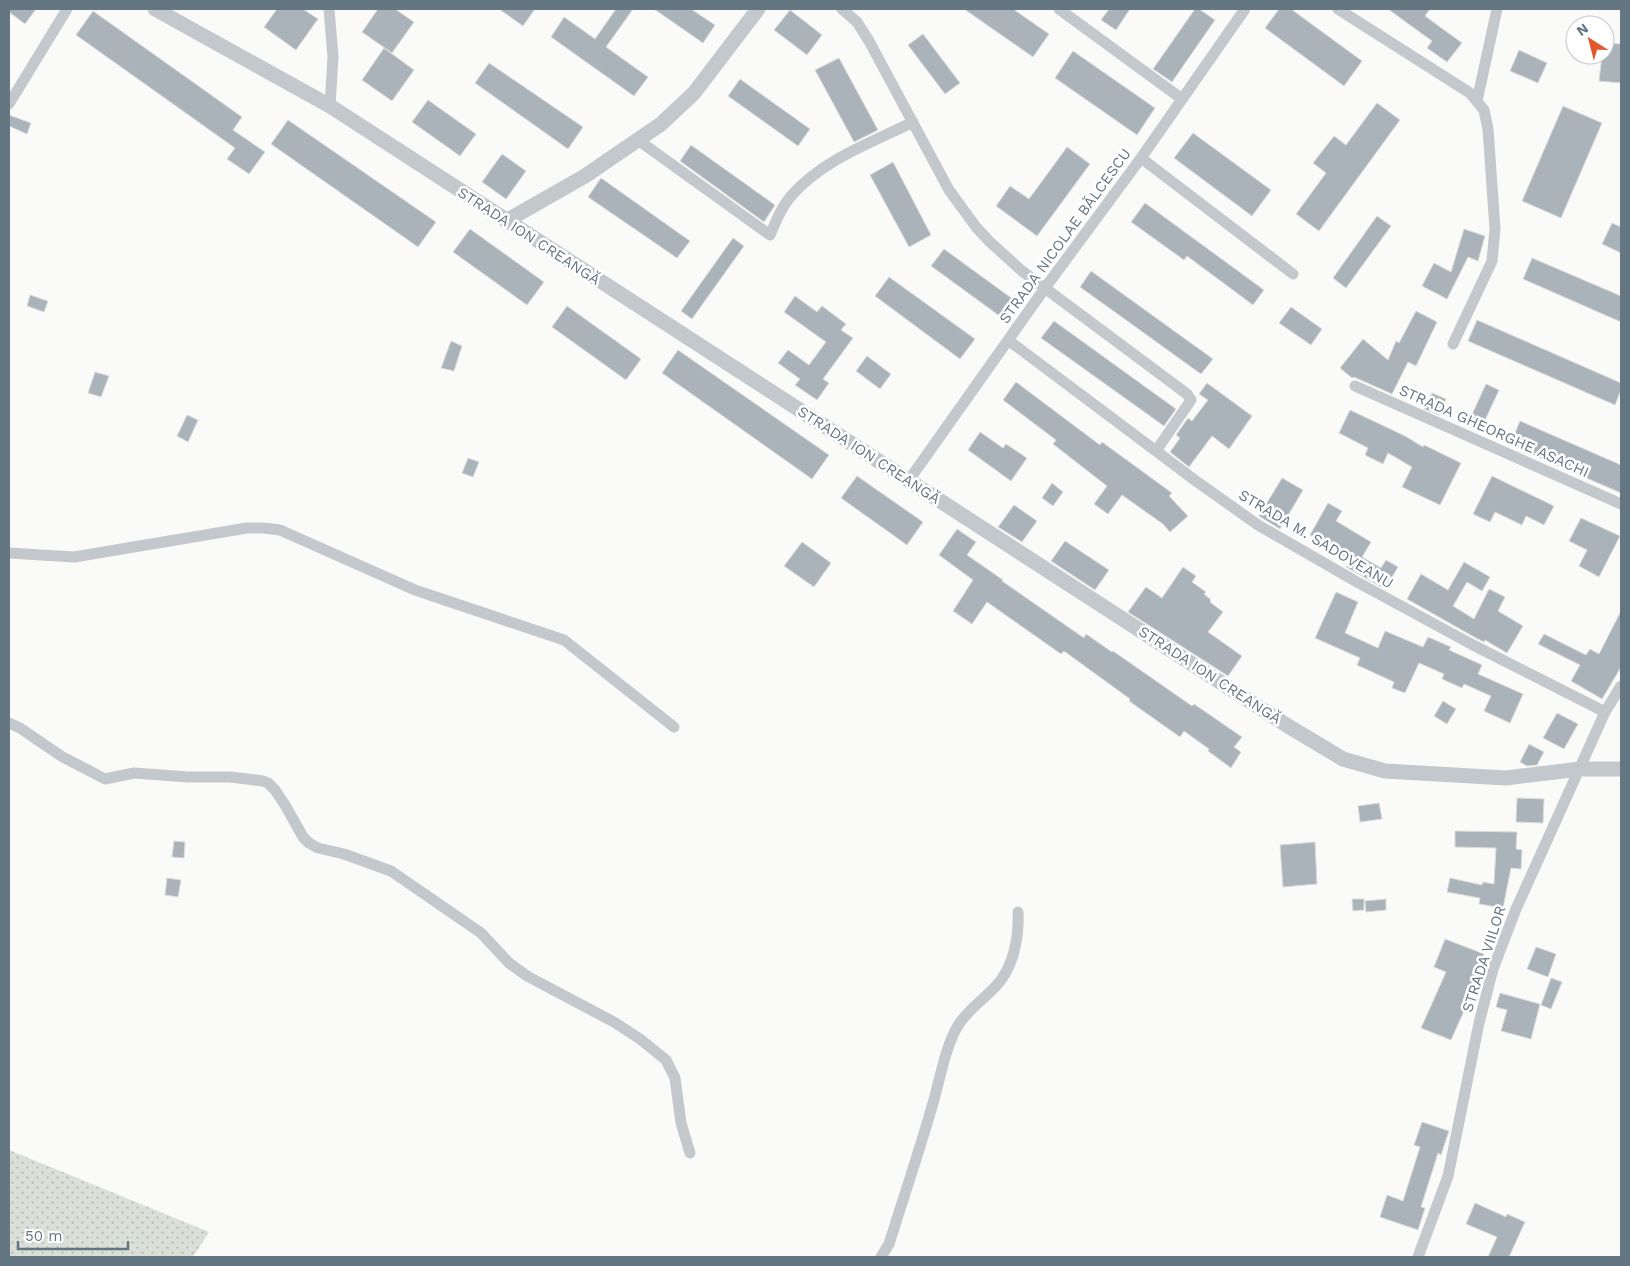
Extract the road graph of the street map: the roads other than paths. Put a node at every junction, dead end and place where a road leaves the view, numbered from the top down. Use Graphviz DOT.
graph roads {
  1 [pos="67,9"];
  2 [pos="155,9"];
  3 [pos="329,9"];
  4 [pos="758,9"];
  5 [pos="842,9"];
  6 [pos="1059,9"];
  7 [pos="1245,9"];
  8 [pos="1338,9"];
  9 [pos="1497,9"];
  10 [pos="1473,97"];
  11 [pos="1182,99"];
  12 [pos="9,104"];
  13 [pos="330,106"];
  14 [pos="913,122"];
  15 [pos="638,140"];
  16 [pos="1141,158"];
  17 [pos="506,221"];
  18 [pos="1292,274"];
  19 [pos="1045,288"];
  20 [pos="1008,340"];
  21 [pos="1453,344"];
  22 [pos="1355,386"];
  23 [pos="1156,451"];
  24 [pos="909,480"];
  25 [pos="1621,504"];
  26 [pos="9,552"];
  27 [pos="1621,686"];
  28 [pos="1605,712"];
  29 [pos="9,723"];
  30 [pos="674,727"];
  31 [pos="1580,769"];
  32 [pos="1621,769"];
  33 [pos="1018,912"];
  34 [pos="690,1153"];
  35 [pos="881,1257"];
  36 [pos="1418,1257"];
  1 -- 12 [label="street"];
  2 -- 13 [label="street, STRADA ION CREANGĂ"];
  3 -- 13 [label="street"];
  4 -- 15 [label="street"];
  5 -- 14 [label="street"];
  6 -- 11 [label="street"];
  7 -- 11 [label="street, STRADA NICOLAE BĂLCESCU"];
  8 -- 10 [label="street"];
  9 -- 10 [label="street"];
  10 -- 21 [label="street"];
  11 -- 16 [label="street, STRADA NICOLAE BĂLCESCU"];
  13 -- 17 [label="street, STRADA ION CREANGĂ"];
  14 -- 15 [label="street"];
  14 -- 19 [label="street"];
  15 -- 17 [label="street"];
  16 -- 18 [label="street"];
  16 -- 19 [label="street, STRADA NICOLAE BĂLCESCU"];
  17 -- 24 [label="street, STRADA ION CREANGĂ"];
  19 -- 20 [label="street, STRADA NICOLAE BĂLCESCU"];
  19 -- 23 [label="street"];
  20 -- 23 [label="street, STRADA M. SADOVEANU"];
  20 -- 24 [label="street, STRADA NICOLAE BĂLCESCU"];
  22 -- 25 [label="street, STRADA GHEORGHE ASACHI"];
  23 -- 28 [label="street, STRADA M. SADOVEANU"];
  24 -- 31 [label="street, STRADA ION CREANGĂ"];
  26 -- 30 [label="street"];
  27 -- 28 [label="street, STRADA VIILOR"];
  28 -- 31 [label="street, STRADA VIILOR"];
  29 -- 34 [label="street"];
  31 -- 32 [label="street, STRADA ION CREANGĂ"];
  31 -- 36 [label="street, STRADA VIILOR"];
  33 -- 35 [label="street"];
}
